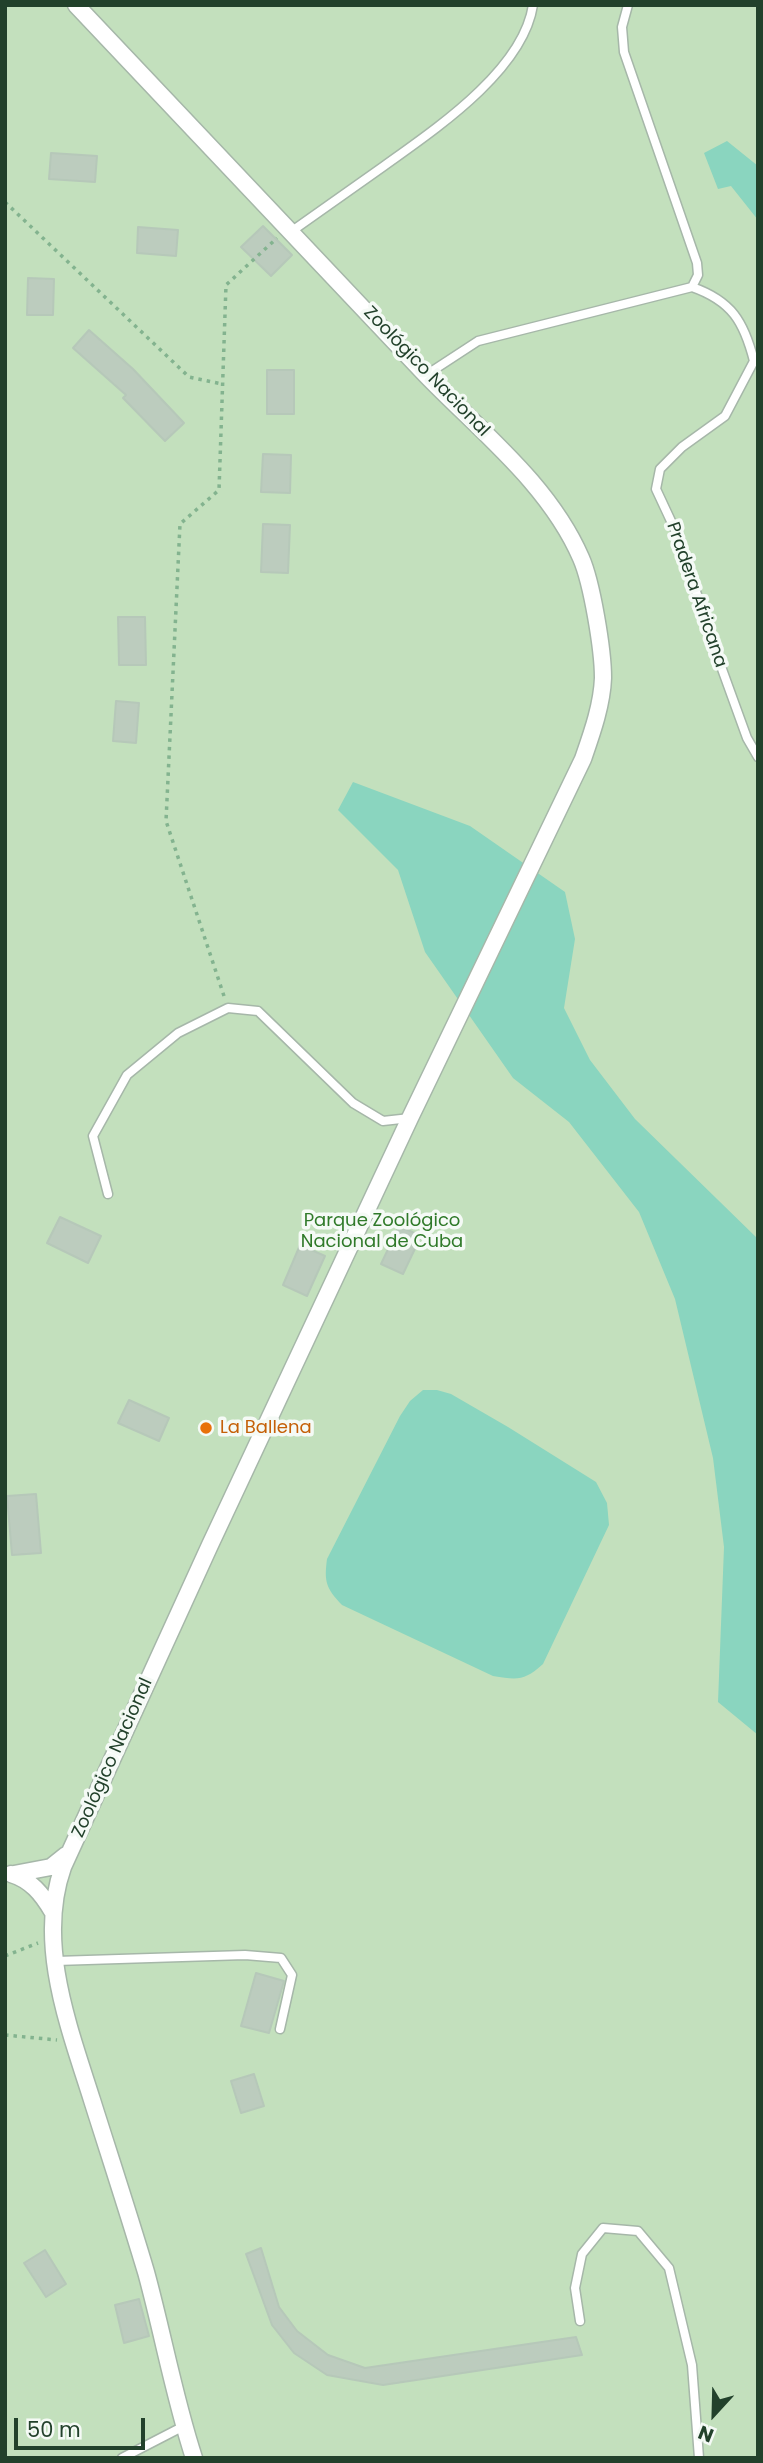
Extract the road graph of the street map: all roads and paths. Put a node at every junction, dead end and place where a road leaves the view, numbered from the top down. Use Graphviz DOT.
graph roads {
  1 [pos="76,5"];
  2 [pos="533,5"];
  3 [pos="628,5"];
  4 [pos="5,202"];
  5 [pos="292,231"];
  6 [pos="692,287"];
  7 [pos="426,375"];
  8 [pos="222,384"];
  9 [pos="758,757"];
  10 [pos="228,1008"];
  11 [pos="410,1118"];
  12 [pos="107,1194"];
  13 [pos="73,1846"];
  14 [pos="10,1874"];
  15 [pos="52,1911"];
  16 [pos="53,1937"];
  17 [pos="5,1956"];
  18 [pos="56,1961"];
  19 [pos="280,2029"];
  20 [pos="5,2035"];
  21 [pos="73,2042"];
  22 [pos="580,2321"];
  23 [pos="184,2426"];
  24 [pos="122,2458"];
  25 [pos="194,2458"];
  26 [pos="699,2458"];
  1 -- 5 [label="street, Zoológico Nacional"];
  2 -- 5 [label="lane"];
  3 -- 6 [label="lane"];
  4 -- 8 [label="path"];
  5 -- 7 [label="street, Zoológico Nacional"];
  5 -- 8 [label="path"];
  6 -- 7 [label="lane"];
  6 -- 9 [label="lane, Pradera Africana"];
  7 -- 11 [label="street, Zoológico Nacional"];
  8 -- 10 [label="path"];
  10 -- 11 [label="lane"];
  10 -- 12 [label="lane"];
  11 -- 13 [label="street, Zoológico Nacional"];
  13 -- 14 [label="street"];
  13 -- 15 [label="street, Zoológico Nacional"];
  14 -- 15 [label="street"];
  15 -- 16 [label="street, Zoológico Nacional"];
  16 -- 17 [label="path"];
  16 -- 18 [label="street, Zoológico Nacional"];
  18 -- 19 [label="lane"];
  18 -- 21 [label="street, Zoológico Nacional"];
  20 -- 21 [label="path"];
  21 -- 23 [label="street, Zoológico Nacional"];
  22 -- 26 [label="lane"];
  23 -- 24 [label="lane"];
  23 -- 25 [label="street, Zoológico Nacional"];
}
